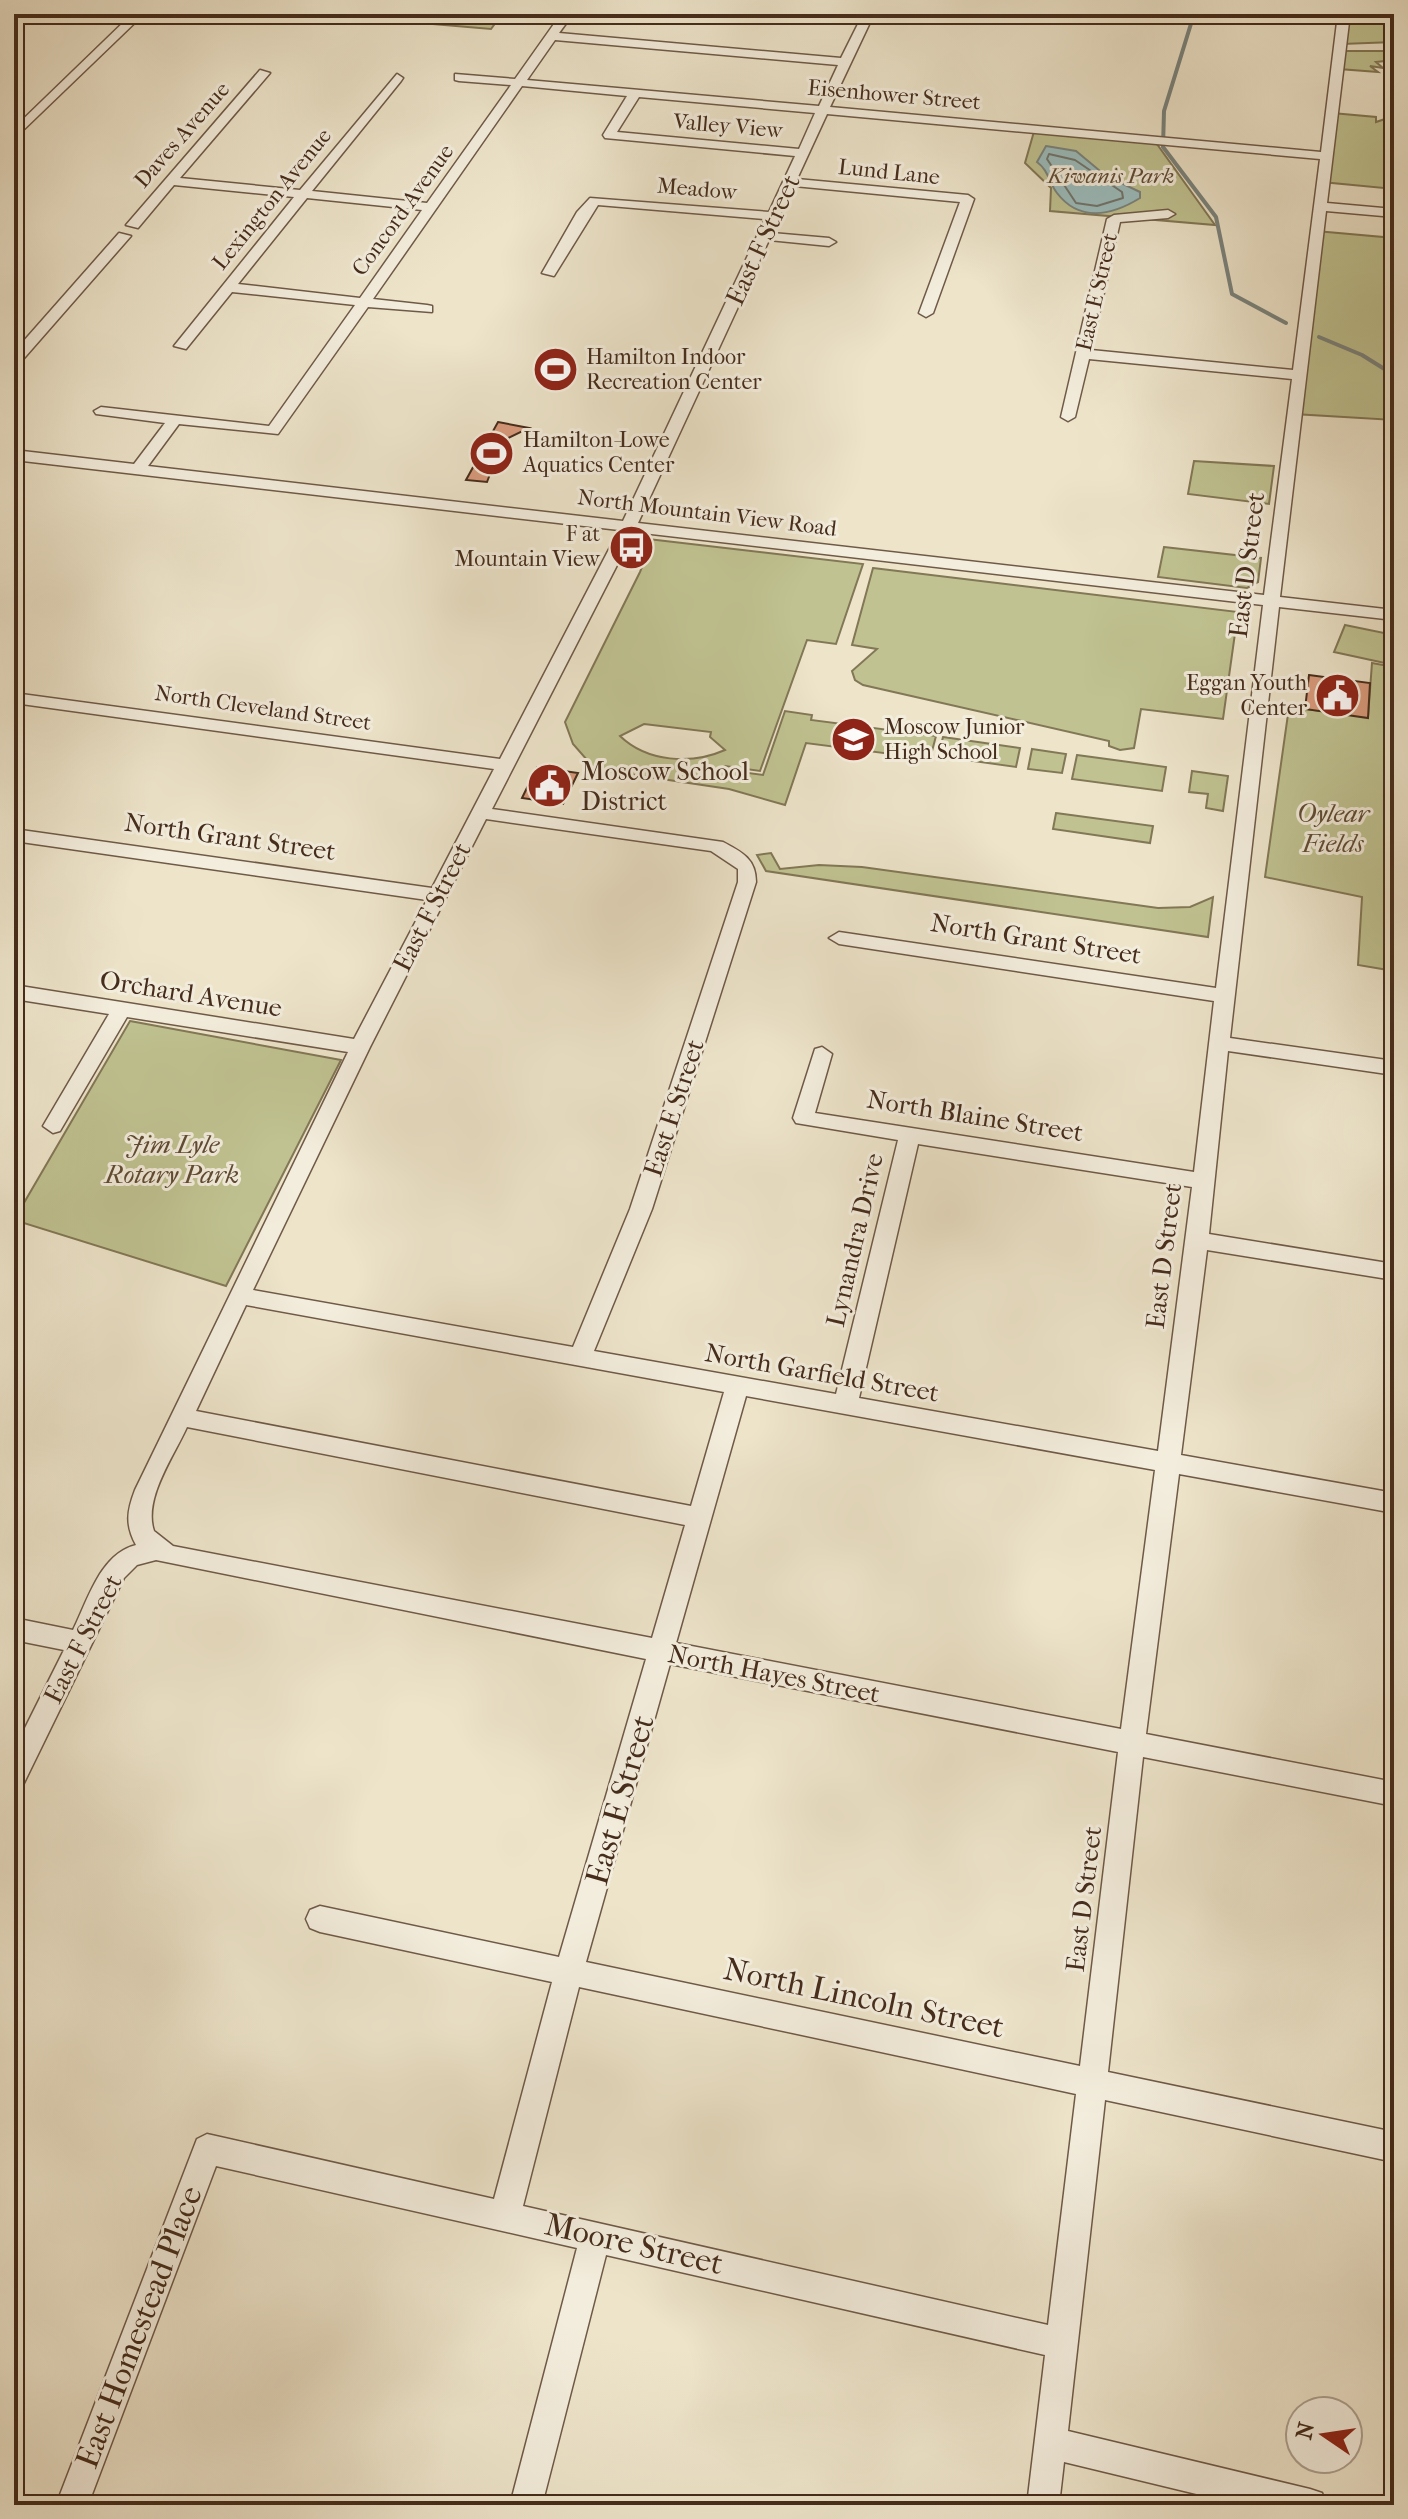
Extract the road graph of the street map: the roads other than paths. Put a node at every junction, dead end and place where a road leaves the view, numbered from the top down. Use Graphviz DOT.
graph roads {
  1 [pos="138,14"];
  2 [pos="567,14"];
  3 [pos="809,14"];
  4 [pos="1344,14"];
  5 [pos="867,17"];
  6 [pos="552,36"];
  7 [pos="846,62"];
  8 [pos="264,73"];
  9 [pos="459,77"];
  10 [pos="397,78"];
  11 [pos="517,83"];
  12 [pos="635,93"];
  13 [pos="825,109"];
  14 [pos="14,135"];
  15 [pos="804,153"];
  16 [pos="1324,156"];
  17 [pos="173,181"];
  18 [pos="790,182"];
  19 [pos="303,194"];
  20 [pos="1319,206"];
  21 [pos="430,207"];
  22 [pos="1394,213"];
  23 [pos="1168,214"];
  24 [pos="774,216"];
  25 [pos="765,236"];
  26 [pos="829,242"];
  27 [pos="549,273"];
  28 [pos="227,287"];
  29 [pos="362,301"];
  30 [pos="427,309"];
  31 [pos="926,313"];
  32 [pos="181,346"];
  33 [pos="1083,354"];
  34 [pos="14,361"];
  35 [pos="1299,375"];
  36 [pos="101,411"];
  37 [pos="1068,417"];
  38 [pos="175,419"];
  39 [pos="14,455"];
  40 [pos="139,468"];
  41 [pos="628,526"];
  42 [pos="1272,601"];
  43 [pos="1394,615"];
  44 [pos="14,698"];
  45 [pos="505,765"];
  46 [pos="480,813"];
  47 [pos="14,835"];
  48 [pos="437,895"];
  49 [pos="839,938"];
  50 [pos="14,992"];
  51 [pos="1225,996"];
  52 [pos="122,1009"];
  53 [pos="1219,1043"];
  54 [pos="360,1047"];
  55 [pos="822,1054"];
  56 [pos="1394,1068"];
  57 [pos="53,1126"];
  58 [pos="910,1134"];
  59 [pos="1203,1181"];
  60 [pos="1197,1240"];
  61 [pos="1394,1272"];
  62 [pos="240,1296"];
  63 [pos="580,1358"];
  64 [pos="737,1386"];
  65 [pos="845,1406"];
  66 [pos="181,1417"];
  67 [pos="1167,1464"];
  68 [pos="1394,1503"];
  69 [pos="701,1518"];
  70 [pos="156,1550"];
  71 [pos="14,1629"];
  72 [pos="79,1642"];
  73 [pos="663,1653"];
  74 [pos="1132,1742"];
  75 [pos="14,1777"];
  76 [pos="1394,1794"];
  77 [pos="320,1919"];
  78 [pos="569,1972"];
  79 [pos="1092,2084"];
  80 [pos="1394,2147"];
  81 [pos="207,2149"];
  82 [pos="505,2215"];
  83 [pos="596,2235"];
  84 [pos="1061,2343"];
  85 [pos="1050,2443"];
  86 [pos="72,2505"];
  87 [pos="526,2505"];
  88 [pos="1043,2505"];
  89 [pos="1310,2505"];
  1 -- 14 [label="street"];
  2 -- 6 [label="street, Concord Avenue"];
  3 -- 5 [label="street"];
  4 -- 16 [label="street, East D Street"];
  5 -- 7 [label="street, East F Street"];
  6 -- 7 [label="street"];
  6 -- 11 [label="street, Concord Avenue"];
  7 -- 13 [label="street, East F Street"];
  8 -- 17 [label="street, Daves Avenue"];
  9 -- 11 [label="street, Eisenhower Street"];
  10 -- 19 [label="street, Lexington Avenue"];
  11 -- 12 [label="street, Eisenhower Street"];
  11 -- 21 [label="street, Concord Avenue"];
  12 -- 13 [label="street, Eisenhower Street"];
  12 -- 15 [label="street, Valley View"];
  13 -- 15 [label="street, East F Street"];
  13 -- 16 [label="street, Eisenhower Street"];
  15 -- 18 [label="street, East F Street"];
  16 -- 20 [label="street, East D Street"];
  17 -- 19 [label="street"];
  17 -- 34 [label="street, Daves Avenue"];
  18 -- 24 [label="street, East F Street"];
  18 -- 31 [label="street, Lund Lane"];
  19 -- 21 [label="street"];
  19 -- 28 [label="street, Lexington Avenue"];
  20 -- 22 [label="street"];
  20 -- 35 [label="street, East D Street"];
  21 -- 29 [label="street, Concord Avenue"];
  23 -- 33 [label="street, East E Street"];
  24 -- 25 [label="street, East F Street"];
  24 -- 27 [label="street, Meadow"];
  25 -- 26 [label="street"];
  25 -- 41 [label="street, East F Street"];
  28 -- 29 [label="street"];
  28 -- 32 [label="street, Lexington Avenue"];
  29 -- 30 [label="street"];
  29 -- 38 [label="street, Concord Avenue"];
  33 -- 35 [label="street"];
  33 -- 37 [label="street, East E Street"];
  35 -- 42 [label="street, East D Street"];
  36 -- 38 [label="street"];
  38 -- 40 [label="street"];
  39 -- 40 [label="street, North Mountain View Road"];
  40 -- 41 [label="street, North Mountain View Road"];
  41 -- 42 [label="street, North Mountain View Road"];
  41 -- 45 [label="street, East F Street"];
  42 -- 43 [label="street, North Mountain View Road"];
  42 -- 51 [label="street, East D Street"];
  44 -- 45 [label="street, North Cleveland Street"];
  45 -- 46 [label="street, East F Street"];
  46 -- 48 [label="street, East F Street"];
  46 -- 63 [label="street, East E Street"];
  47 -- 48 [label="street, North Grant Street"];
  48 -- 54 [label="street, East F Street"];
  49 -- 51 [label="street, North Grant Street"];
  50 -- 52 [label="street, Orchard Avenue"];
  51 -- 53 [label="street, East D Street"];
  52 -- 54 [label="street, Orchard Avenue"];
  52 -- 57 [label="street"];
  53 -- 56 [label="street"];
  53 -- 59 [label="street, East D Street"];
  54 -- 62 [label="street, East F Street"];
  55 -- 58 [label="street, North Blaine Street"];
  58 -- 59 [label="street, North Blaine Street"];
  58 -- 65 [label="street, Lynandra Drive"];
  59 -- 60 [label="street, East D Street"];
  60 -- 61 [label="street"];
  60 -- 67 [label="street, East D Street"];
  62 -- 63 [label="street, North Garfield Street"];
  62 -- 66 [label="street, East F Street"];
  63 -- 64 [label="street, North Garfield Street"];
  64 -- 65 [label="street, North Garfield Street"];
  64 -- 69 [label="street, East E Street"];
  65 -- 67 [label="street, North Garfield Street"];
  66 -- 69 [label="street"];
  66 -- 70 [label="street, East F Street"];
  67 -- 68 [label="street, North Garfield Street"];
  67 -- 74 [label="street, East D Street"];
  69 -- 73 [label="street, East E Street"];
  70 -- 72 [label="street, East F Street"];
  70 -- 73 [label="street, North Hayes Street"];
  71 -- 72 [label="street"];
  72 -- 75 [label="street, East F Street"];
  73 -- 74 [label="street, North Hayes Street"];
  73 -- 78 [label="street, East E Street"];
  74 -- 76 [label="street, North Hayes Street"];
  74 -- 79 [label="street, East D Street"];
  77 -- 78 [label="street, North Lincoln Street"];
  78 -- 79 [label="street, North Lincoln Street"];
  78 -- 82 [label="street, East E Street"];
  79 -- 80 [label="street, North Lincoln Street"];
  79 -- 84 [label="street, East D Street"];
  81 -- 82 [label="street, Moore Street"];
  81 -- 86 [label="street, East Homestead Place"];
  82 -- 83 [label="street, Moore Street"];
  83 -- 84 [label="street, Moore Street"];
  83 -- 87 [label="street"];
  84 -- 85 [label="street, East D Street"];
  85 -- 88 [label="street, East D Street"];
  85 -- 89 [label="street"];
}
